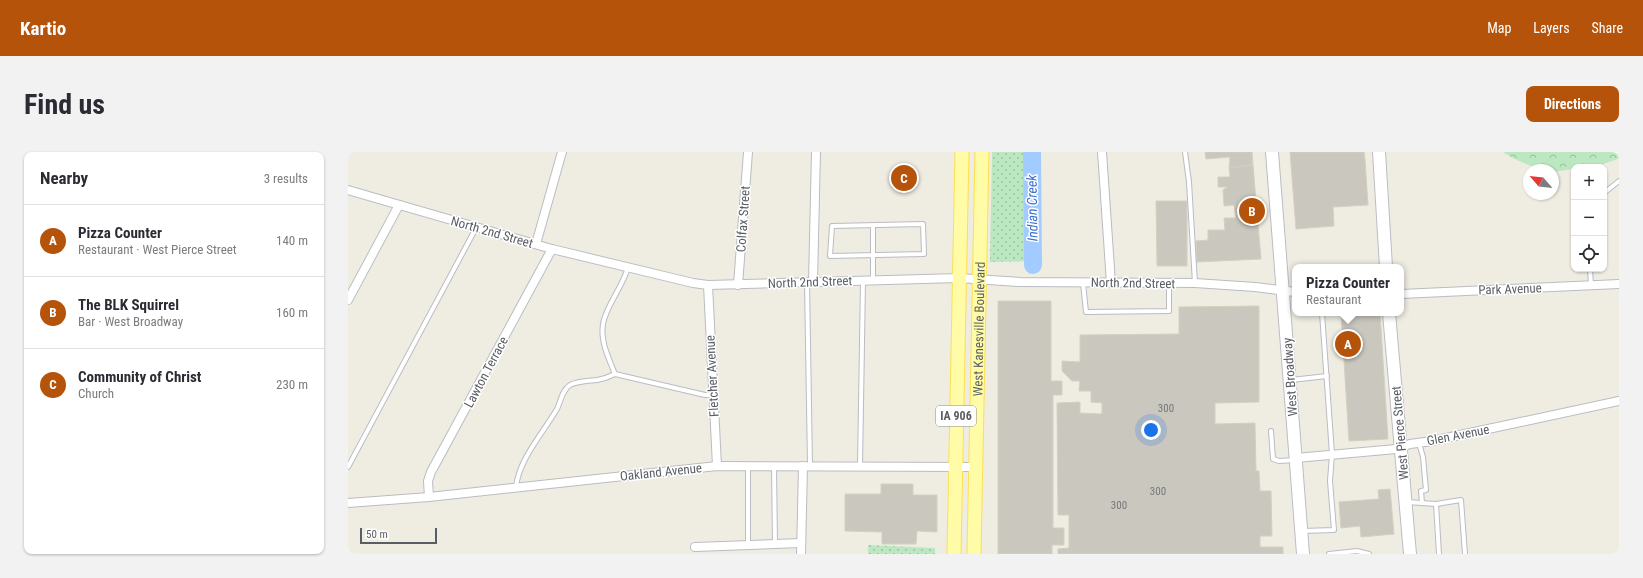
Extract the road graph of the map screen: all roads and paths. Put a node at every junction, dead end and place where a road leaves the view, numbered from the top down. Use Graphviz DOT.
graph roads {
  1 [pos="562,152"];
  2 [pos="748,152"];
  3 [pos="816,152"];
  4 [pos="962,152"];
  5 [pos="982,152"];
  6 [pos="1102,152"];
  7 [pos="1185,152"];
  8 [pos="1272,152"];
  9 [pos="1379,152"];
  10 [pos="1619,181"];
  11 [pos="348,190"];
  12 [pos="1607,191"];
  13 [pos="398,205"];
  14 [pos="873,226"];
  15 [pos="477,227"];
  16 [pos="536,244"];
  17 [pos="552,249"];
  18 [pos="873,255"];
  19 [pos="1386,264"];
  20 [pos="628,268"];
  21 [pos="1590,272"];
  22 [pos="959,278"];
  23 [pos="863,280"];
  24 [pos="873,280"];
  25 [pos="979,280"];
  26 [pos="810,282"];
  27 [pos="1083,282"];
  28 [pos="1111,283"];
  29 [pos="1169,283"];
  30 [pos="1195,284"];
  31 [pos="1619,284"];
  32 [pos="708,285"];
  33 [pos="738,285"];
  34 [pos="1591,286"];
  35 [pos="1289,291"];
  36 [pos="1404,294"];
  37 [pos="348,300"];
  38 [pos="1322,316"];
  39 [pos="1389,316"];
  40 [pos="615,374"];
  41 [pos="1327,376"];
  42 [pos="1290,380"];
  43 [pos="713,395"];
  44 [pos="1619,401"];
  45 [pos="1271,431"];
  46 [pos="1419,442"];
  47 [pos="1402,447"];
  48 [pos="1332,454"];
  49 [pos="1296,459"];
  50 [pos="717,466"];
  51 [pos="748,466"];
  52 [pos="774,466"];
  53 [pos="807,466"];
  54 [pos="860,466"];
  55 [pos="348,467"];
  56 [pos="955,467"];
  57 [pos="976,467"];
  58 [pos="516,488"];
  59 [pos="429,497"];
  60 [pos="1406,502"];
  61 [pos="348,503"];
  62 [pos="1422,503"];
  63 [pos="1436,504"];
  64 [pos="1302,531"];
  65 [pos="801,543"];
  66 [pos="775,544"];
  67 [pos="748,545"];
  68 [pos="695,546"];
  69 [pos="801,554"];
  70 [pos="954,554"];
  71 [pos="974,554"];
  72 [pos="1303,554"];
  73 [pos="1329,554"];
  74 [pos="1369,554"];
  75 [pos="1410,554"];
  76 [pos="1439,554"];
  77 [pos="1465,554"];
  1 -- 16 [label="street"];
  2 -- 33 [label="street, Colfax Street"];
  3 -- 26 [label="street"];
  4 -- 22 [label="main road, West Kanesville Boulevard / IA 906"];
  5 -- 25 [label="main road, West Kanesville Boulevard / IA 906"];
  6 -- 28 [label="street"];
  7 -- 30 [label="lane"];
  8 -- 35 [label="main road, West Broadway"];
  9 -- 19 [label="main road"];
  10 -- 12 [label="lane"];
  11 -- 13 [label="street, North 2nd Street"];
  13 -- 15 [label="street, North 2nd Street"];
  13 -- 37 [label="street"];
  14 -- 18 [label="lane"];
  14 -- 18 [label="lane"];
  14 -- 18 [label="lane"];
  15 -- 16 [label="street, North 2nd Street"];
  15 -- 55 [label="lane"];
  16 -- 17 [label="street, North 2nd Street"];
  17 -- 20 [label="street, North 2nd Street"];
  17 -- 59 [label="street, Lawton Terrace"];
  18 -- 24 [label="lane"];
  20 -- 32 [label="street, North 2nd Street"];
  20 -- 40 [label="lane"];
  21 -- 34 [label="lane"];
  22 -- 24 [label="street, North 2nd Street"];
  22 -- 25 [label="street, North 2nd Street"];
  22 -- 56 [label="main road, West Kanesville Boulevard / IA 906"];
  23 -- 24 [label="street, North 2nd Street"];
  23 -- 26 [label="street, North 2nd Street"];
  23 -- 54 [label="lane"];
  25 -- 27 [label="street, North 2nd Street"];
  25 -- 57 [label="main road, West Kanesville Boulevard / IA 906"];
  26 -- 33 [label="street, North 2nd Street"];
  26 -- 53 [label="lane"];
  27 -- 28 [label="street, North 2nd Street"];
  27 -- 29 [label="lane"];
  28 -- 29 [label="street, North 2nd Street"];
  29 -- 30 [label="street, North 2nd Street"];
  30 -- 35 [label="street, North 2nd Street"];
  31 -- 34 [label="street, Park Avenue"];
  32 -- 33 [label="street, North 2nd Street"];
  32 -- 43 [label="street, Fletcher Avenue"];
  34 -- 36 [label="street, Park Avenue"];
  35 -- 42 [label="main road, West Broadway"];
  38 -- 41 [label="lane"];
  39 -- 47 [label="main road, West Pierce Street"];
  40 -- 43 [label="lane"];
  40 -- 58 [label="lane"];
  41 -- 42 [label="lane"];
  41 -- 48 [label="lane"];
  42 -- 49 [label="main road, West Broadway"];
  43 -- 50 [label="street, Fletcher Avenue"];
  44 -- 46 [label="street, Glen Avenue"];
  45 -- 49 [label="lane"];
  46 -- 47 [label="street, Glen Avenue"];
  46 -- 62 [label="lane"];
  47 -- 48 [label="street, Glen Avenue"];
  47 -- 60 [label="main road, West Pierce Street"];
  48 -- 49 [label="street, Glen Avenue"];
  48 -- 64 [label="lane"];
  49 -- 64 [label="main road, West Broadway"];
  50 -- 51 [label="street, Oakland Avenue"];
  50 -- 58 [label="street, Oakland Avenue"];
  51 -- 52 [label="street, Oakland Avenue"];
  51 -- 67 [label="lane"];
  52 -- 53 [label="street, Oakland Avenue"];
  52 -- 66 [label="lane"];
  53 -- 54 [label="street, Oakland Avenue"];
  53 -- 65 [label="street"];
  54 -- 56 [label="street, Oakland Avenue"];
  56 -- 57 [label="street, Oakland Avenue"];
  56 -- 70 [label="main road, West Kanesville Boulevard / IA 906"];
  57 -- 71 [label="main road, West Kanesville Boulevard / IA 906"];
  58 -- 59 [label="street, Oakland Avenue"];
  59 -- 61 [label="street, Oakland Avenue"];
  60 -- 62 [label="lane"];
  60 -- 75 [label="main road, West Pierce Street"];
  62 -- 63 [label="lane"];
  63 -- 76 [label="lane"];
  63 -- 77 [label="lane"];
  64 -- 72 [label="main road, West Broadway"];
  65 -- 66 [label="street"];
  65 -- 69 [label="street"];
  66 -- 67 [label="street"];
  67 -- 68 [label="street"];
  73 -- 74 [label="lane"];
}
